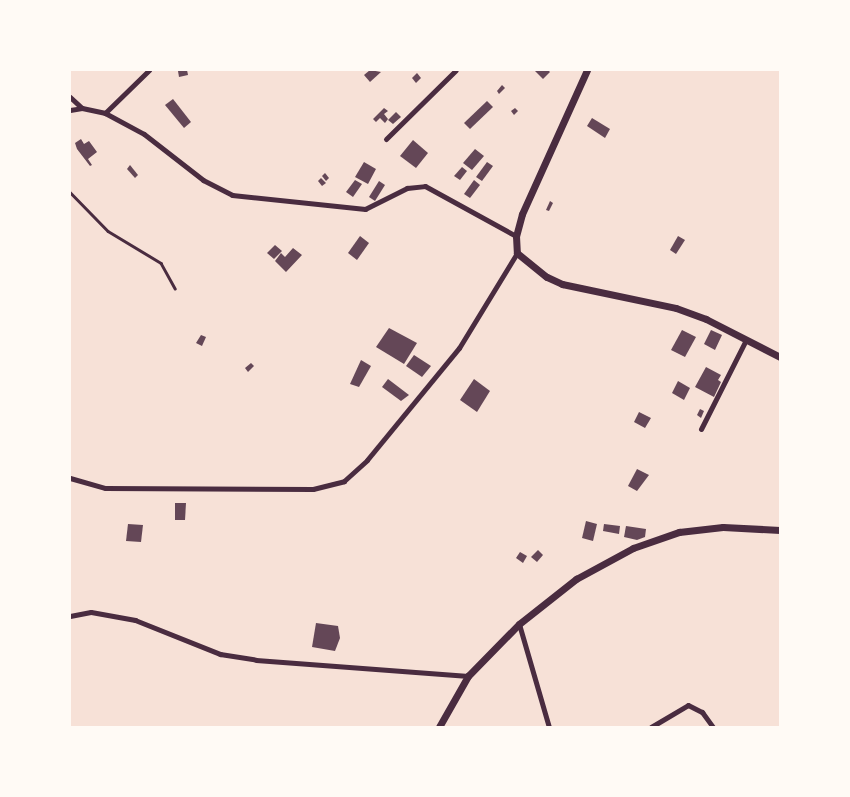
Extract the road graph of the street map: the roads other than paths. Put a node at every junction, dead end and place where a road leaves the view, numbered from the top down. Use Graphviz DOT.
graph roads {
  1 [pos="150,70"];
  2 [pos="456,70"];
  3 [pos="587,70"];
  4 [pos="70,97"];
  5 [pos="82,108"];
  6 [pos="70,110"];
  7 [pos="105,113"];
  8 [pos="386,139"];
  9 [pos="70,192"];
  10 [pos="516,236"];
  11 [pos="517,253"];
  12 [pos="175,288"];
  13 [pos="746,340"];
  14 [pos="780,357"];
  15 [pos="700,428"];
  16 [pos="70,478"];
  17 [pos="780,530"];
  18 [pos="70,616"];
  19 [pos="519,624"];
  20 [pos="468,676"];
  21 [pos="439,727"];
  22 [pos="549,727"];
  23 [pos="651,727"];
  24 [pos="713,727"];
  1 -- 7 [label="street"];
  2 -- 8 [label="street"];
  3 -- 10 [label="street"];
  4 -- 5 [label="street"];
  5 -- 6 [label="street"];
  5 -- 7 [label="street"];
  7 -- 10 [label="street"];
  9 -- 12 [label="lane"];
  10 -- 11 [label="street"];
  11 -- 13 [label="street"];
  11 -- 16 [label="street"];
  13 -- 14 [label="street"];
  13 -- 15 [label="street"];
  17 -- 19 [label="street"];
  18 -- 20 [label="street"];
  19 -- 20 [label="street"];
  19 -- 22 [label="street"];
  20 -- 21 [label="street"];
  23 -- 24 [label="street"];
}
